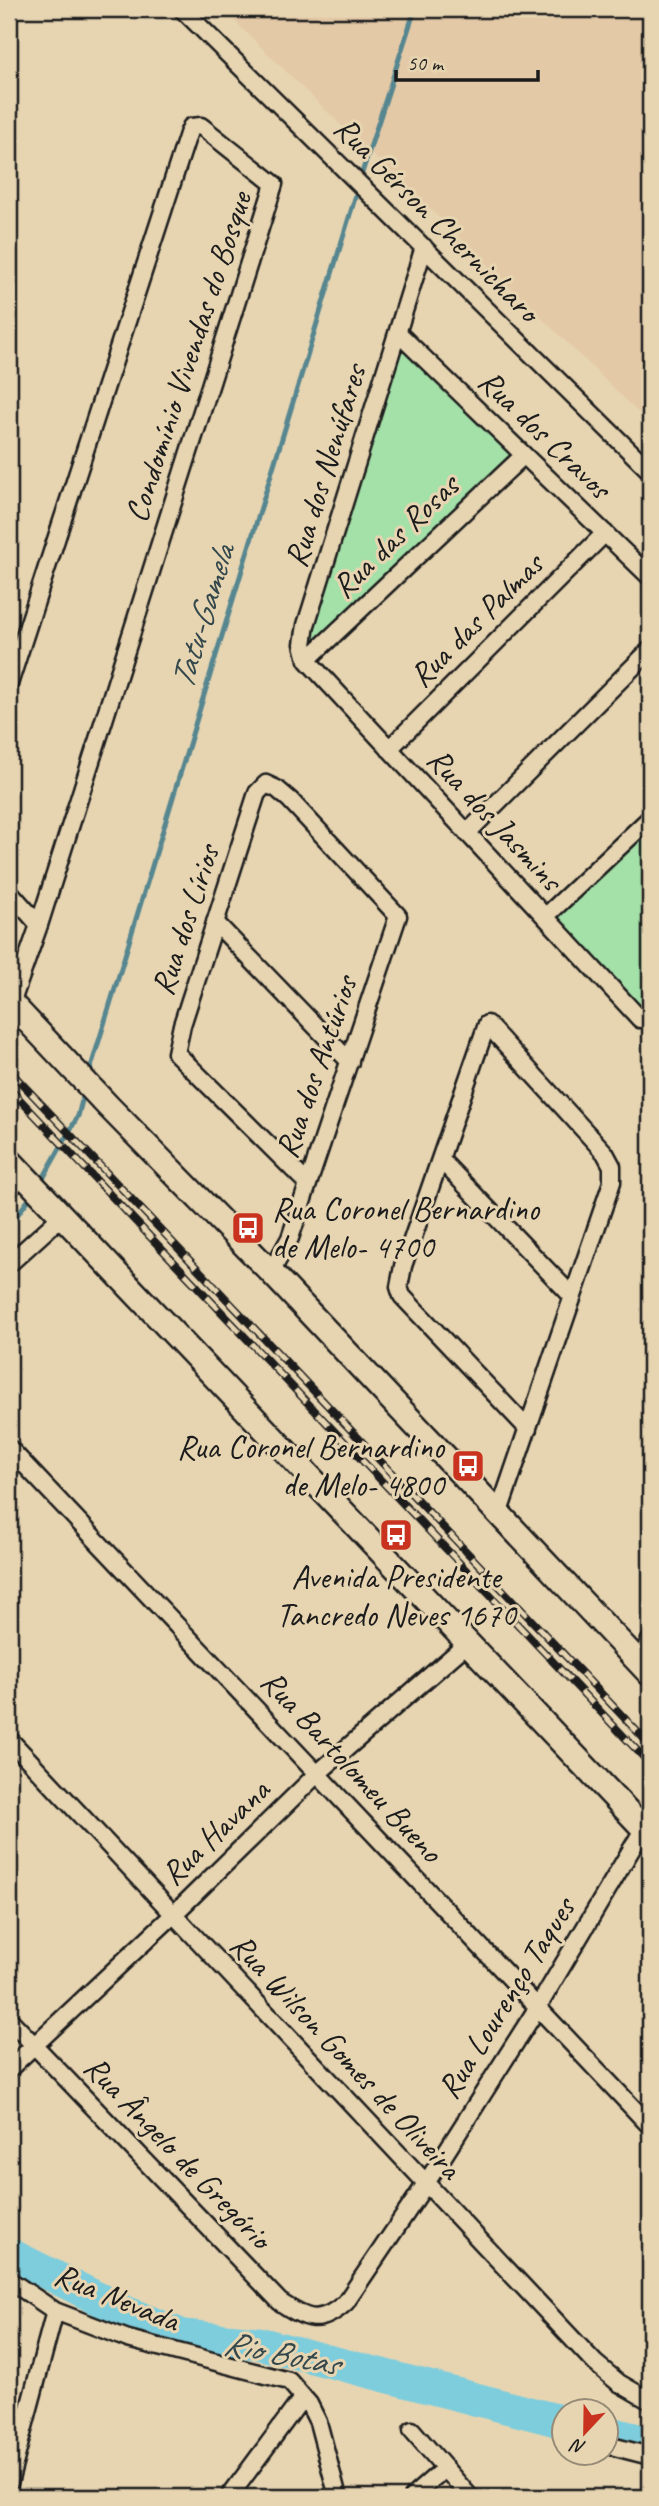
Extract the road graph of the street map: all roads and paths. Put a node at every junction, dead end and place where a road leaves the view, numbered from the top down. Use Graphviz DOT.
graph roads {
  1 [pos="181,9"];
  2 [pos="424,247"];
  3 [pos="398,333"];
  4 [pos="524,455"];
  5 [pos="650,471"];
  6 [pos="605,533"];
  7 [pos="650,577"];
  8 [pos="650,650"];
  9 [pos="307,660"];
  10 [pos="9,684"];
  11 [pos="389,749"];
  12 [pos="253,806"];
  13 [pos="650,818"];
  14 [pos="467,833"];
  15 [pos="9,891"];
  16 [pos="545,917"];
  17 [pos="215,922"];
  18 [pos="39,925"];
  19 [pos="10,1003"];
  20 [pos="645,1019"];
  21 [pos="351,1062"];
  22 [pos="442,1160"];
  23 [pos="17,1176"];
  24 [pos="308,1184"];
  25 [pos="60,1214"];
  26 [pos="9,1264"];
  27 [pos="271,1272"];
  28 [pos="573,1297"];
  29 [pos="527,1429"];
  30 [pos="9,1448"];
  31 [pos="499,1512"];
  32 [pos="650,1640"];
  33 [pos="468,1643"];
  34 [pos="646,1670"];
  35 [pos="9,1739"];
  36 [pos="318,1773"];
  37 [pos="647,1831"];
  38 [pos="173,1914"];
  39 [pos="538,2007"];
  40 [pos="9,2019"];
  41 [pos="33,2045"];
  42 [pos="9,2069"];
  43 [pos="650,2126"];
  44 [pos="425,2185"];
  45 [pos="9,2280"];
  46 [pos="55,2311"];
  47 [pos="310,2318"];
  48 [pos="303,2397"];
  49 [pos="650,2400"];
  50 [pos="412,2430"];
  51 [pos="620,2447"];
  52 [pos="650,2456"];
  53 [pos="445,2468"];
  54 [pos="9,2483"];
  55 [pos="229,2497"];
  56 [pos="338,2497"];
  57 [pos="412,2497"];
  58 [pos="470,2497"];
  1 -- 2 [label="street, Rua Gérson Chernicharo"];
  2 -- 3 [label="street, Rua dos Nenúfares"];
  2 -- 5 [label="street, Rua Gérson Chernicharo"];
  3 -- 4 [label="street, Rua dos Cravos"];
  3 -- 9 [label="street, Rua dos Nenúfares"];
  4 -- 6 [label="street, Rua dos Cravos"];
  4 -- 9 [label="street, Rua das Rosas"];
  6 -- 7 [label="street, Rua dos Cravos"];
  6 -- 11 [label="street, Rua das Palmas"];
  8 -- 14 [label="street"];
  9 -- 11 [label="street, Rua dos Jasmins"];
  10 -- 18 [label="street, Condomínio Vivendas do Bosque"];
  11 -- 14 [label="street, Rua dos Jasmins"];
  12 -- 17 [label="street, Rua dos Lírios"];
  12 -- 21 [label="street, Rua dos Antúrios"];
  13 -- 16 [label="street"];
  14 -- 16 [label="street, Rua dos Jasmins"];
  15 -- 18 [label="street"];
  16 -- 20 [label="street, Rua dos Jasmins"];
  17 -- 21 [label="street"];
  17 -- 24 [label="street, Rua dos Lírios"];
  18 -- 19 [label="street, Condomínio Vivendas do Bosque"];
  19 -- 27 [label="main road"];
  21 -- 24 [label="street, Rua dos Antúrios"];
  22 -- 28 [label="street"];
  22 -- 28 [label="street"];
  22 -- 29 [label="street"];
  23 -- 25 [label="main road"];
  24 -- 27 [label="street, Rua dos Antúrios"];
  25 -- 26 [label="street"];
  25 -- 33 [label="main road"];
  27 -- 31 [label="main road"];
  28 -- 29 [label="street"];
  29 -- 31 [label="street"];
  30 -- 36 [label="street, Rua Bartolomeu Bueno"];
  31 -- 34 [label="main road"];
  32 -- 34 [label="street"];
  33 -- 36 [label="street, Rua Havana"];
  33 -- 37 [label="main road"];
  35 -- 38 [label="street, Rua Wilson Gomes de Oliveira"];
  36 -- 38 [label="street, Rua Havana"];
  36 -- 39 [label="street, Rua Bartolomeu Bueno"];
  37 -- 39 [label="street, Rua Lourenço Taques"];
  38 -- 41 [label="street, Rua Havana"];
  38 -- 44 [label="street, Rua Wilson Gomes de Oliveira"];
  39 -- 43 [label="street, Rua Bartolomeu Bueno"];
  39 -- 44 [label="street, Rua Lourenço Taques"];
  40 -- 41 [label="street, Rua Ângelo de Gregório"];
  41 -- 42 [label="street, Rua Havana"];
  41 -- 47 [label="street, Rua Ângelo de Gregório"];
  44 -- 47 [label="street, Rua Lourenço Taques"];
  44 -- 49 [label="street, Rua Wilson Gomes de Oliveira"];
  45 -- 46 [label="street, Rua Nevada"];
  46 -- 48 [label="street, Rua Nevada"];
  46 -- 54 [label="street"];
  48 -- 55 [label="street"];
  48 -- 56 [label="street"];
  50 -- 53 [label="street"];
  51 -- 52 [label="street"];
  53 -- 57 [label="street"];
  53 -- 58 [label="street"];
}
